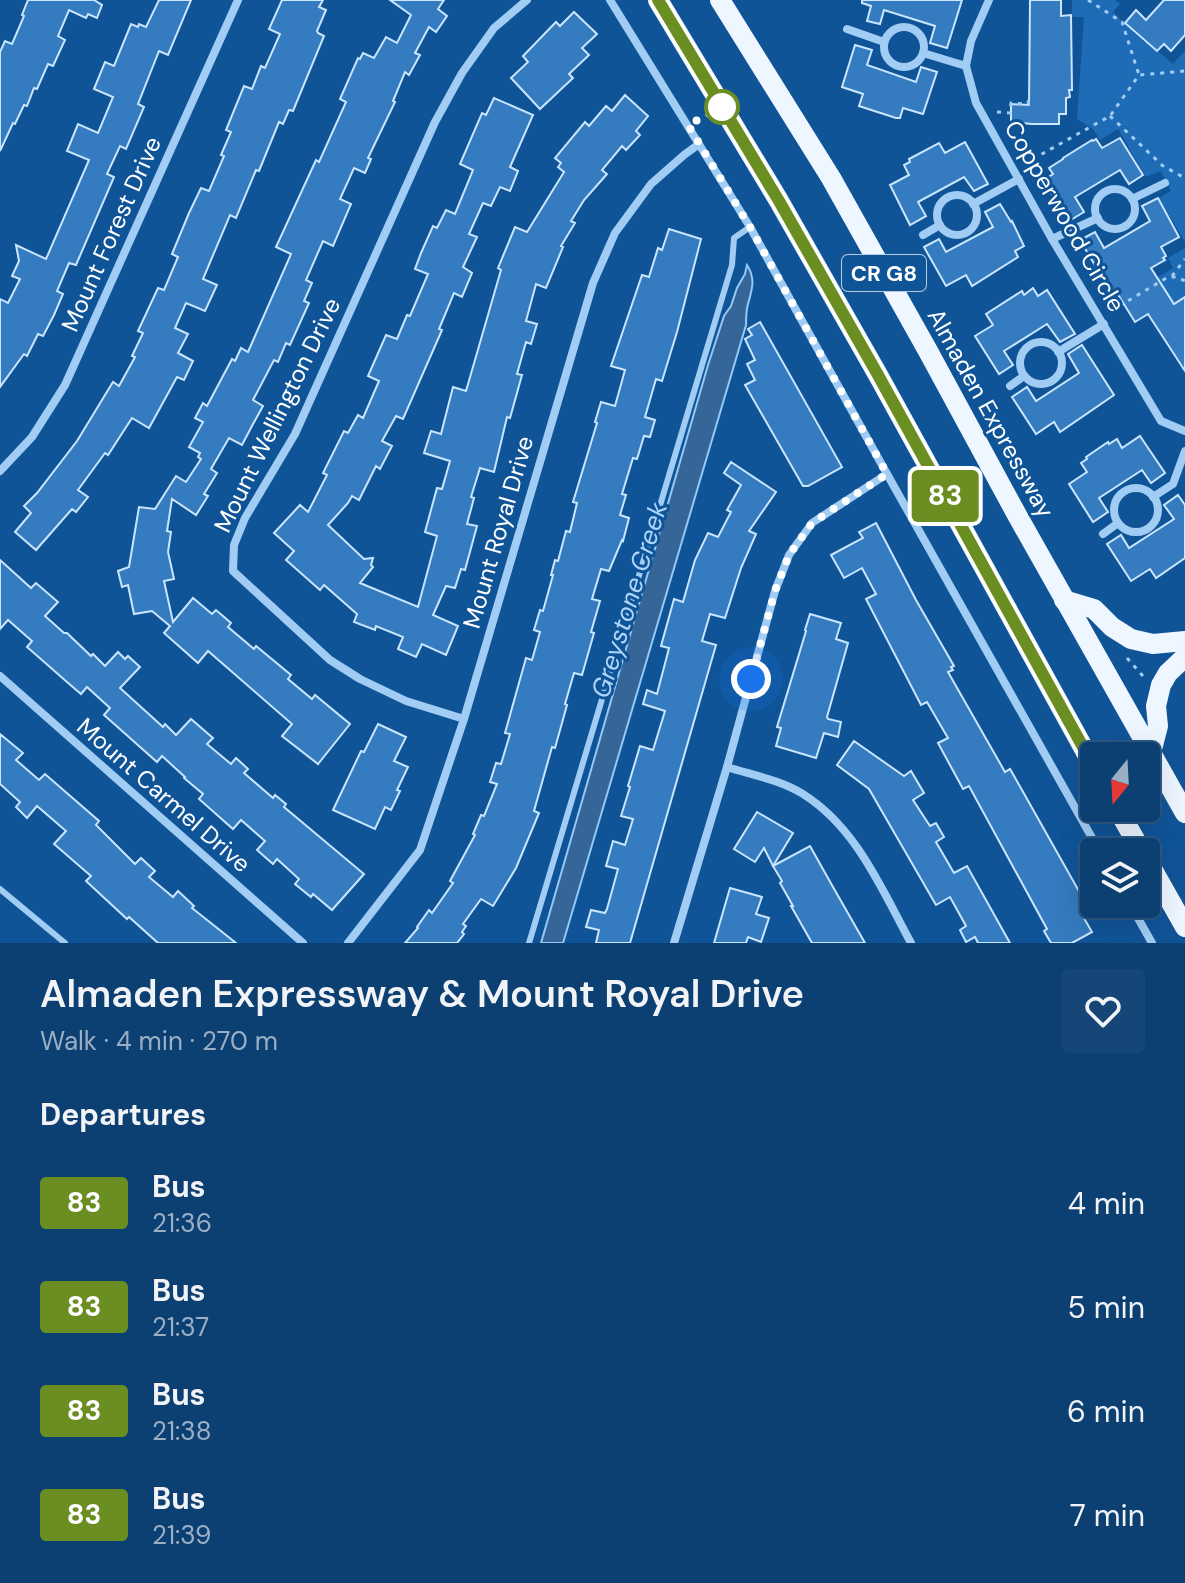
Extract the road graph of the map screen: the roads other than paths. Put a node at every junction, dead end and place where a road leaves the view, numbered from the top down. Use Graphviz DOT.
graph roads {
  1 [pos="238,0"];
  2 [pos="527,0"];
  3 [pos="610,0"];
  4 [pos="658,0"];
  5 [pos="720,0"];
  6 [pos="989,0"];
  7 [pos="847,29"];
  8 [pos="884,42"];
  9 [pos="923,53"];
  10 [pos="966,66"];
  11 [pos="699,144"];
  12 [pos="1019,179"];
  13 [pos="1165,183"];
  14 [pos="1132,199"];
  15 [pos="973,204"];
  16 [pos="1098,218"];
  17 [pos="940,225"];
  18 [pos="750,227"];
  19 [pos="923,235"];
  20 [pos="1052,239"];
  21 [pos="1102,321"];
  22 [pos="1058,352"];
  23 [pos="1024,376"];
  24 [pos="1010,386"];
  25 [pos="1185,431"];
  26 [pos="1185,451"];
  27 [pos="0,471"];
  28 [pos="887,474"];
  29 [pos="1153,497"];
  30 [pos="1118,523"];
  31 [pos="1103,534"];
  32 [pos="1064,600"];
  33 [pos="1185,641"];
  34 [pos="1185,657"];
  35 [pos="0,676"];
  36 [pos="464,719"];
  37 [pos="1080,742"];
  38 [pos="1145,742"];
  39 [pos="1154,742"];
  40 [pos="727,767"];
  41 [pos="1160,769"];
  42 [pos="1185,813"];
  43 [pos="1092,838"];
  44 [pos="1160,883"];
  45 [pos="0,889"];
  46 [pos="1138,918"];
  47 [pos="1185,927"];
  48 [pos="65,943"];
  49 [pos="303,943"];
  50 [pos="348,943"];
  51 [pos="529,943"];
  52 [pos="674,943"];
  53 [pos="911,943"];
  54 [pos="1152,943"];
  1 -- 27 [label="street, Mount Forest Drive"];
  2 -- 36 [label="street, Mount Wellington Drive"];
  3 -- 11 [label="street"];
  4 -- 37 [label="main road, CR G8"];
  5 -- 32 [label="main road, Almaden Expressway / CR G8"];
  6 -- 10 [label="street"];
  7 -- 8 [label="street"];
  8 -- 9 [label="street"];
  8 -- 9 [label="street"];
  9 -- 10 [label="street"];
  10 -- 12 [label="street, Copperwood Circle"];
  11 -- 18 [label="street"];
  11 -- 36 [label="street, Mount Royal Drive"];
  12 -- 15 [label="street"];
  12 -- 20 [label="street, Copperwood Circle"];
  13 -- 14 [label="street"];
  14 -- 16 [label="street"];
  14 -- 16 [label="street"];
  15 -- 17 [label="street"];
  15 -- 17 [label="street"];
  16 -- 20 [label="street"];
  17 -- 19 [label="street"];
  18 -- 28 [label="street"];
  18 -- 51 [label="lane"];
  20 -- 21 [label="street, Copperwood Circle"];
  21 -- 22 [label="street"];
  21 -- 25 [label="street, Copperwood Circle"];
  22 -- 23 [label="street"];
  22 -- 23 [label="street"];
  23 -- 24 [label="street"];
  26 -- 29 [label="street"];
  28 -- 40 [label="street"];
  28 -- 43 [label="street"];
  29 -- 30 [label="street"];
  29 -- 30 [label="street"];
  30 -- 31 [label="street"];
  32 -- 33 [label="main road"];
  32 -- 38 [label="main road, Almaden Expressway / CR G8"];
  34 -- 39 [label="main road"];
  35 -- 49 [label="street, Mount Carmel Drive"];
  36 -- 50 [label="street, Mount Royal Drive"];
  40 -- 52 [label="street"];
  40 -- 53 [label="street"];
  41 -- 42 [label="main road, Almaden Expressway / CR G8"];
  44 -- 47 [label="main road"];
  45 -- 48 [label="lane"];
  46 -- 54 [label="street"];
}
